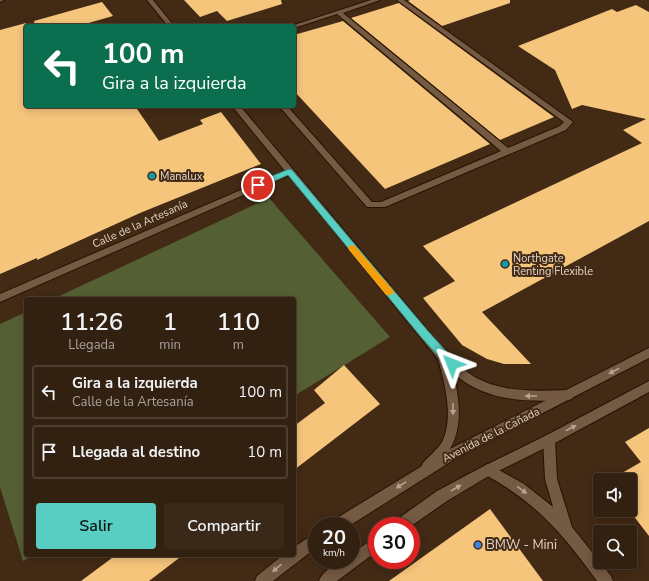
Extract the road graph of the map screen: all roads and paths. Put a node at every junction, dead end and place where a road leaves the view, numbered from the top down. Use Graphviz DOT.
graph roads {
  1 [pos="150,0"];
  2 [pos="377,0"];
  3 [pos="400,0"];
  4 [pos="338,12"];
  5 [pos="169,24"];
  6 [pos="296,25"];
  7 [pos="238,108"];
  8 [pos="285,108"];
  9 [pos="507,152"];
  10 [pos="289,172"];
  11 [pos="0,298"];
  12 [pos="649,353"];
  13 [pos="443,357"];
  14 [pos="649,386"];
  15 [pos="570,395"];
  16 [pos="548,440"];
  17 [pos="488,470"];
  18 [pos="424,471"];
  19 [pos="351,517"];
  20 [pos="413,517"];
  21 [pos="566,529"];
  22 [pos="308,545"];
  23 [pos="368,550"];
  24 [pos="296,554"];
  25 [pos="292,557"];
  26 [pos="262,581"];
  27 [pos="326,581"];
  28 [pos="606,581"];
  1 -- 5 [label="street"];
  2 -- 4 [label="street"];
  3 -- 9 [label="street"];
  4 -- 6 [label="street"];
  4 -- 9 [label="street"];
  7 -- 10 [label="street"];
  8 -- 9 [label="street"];
  10 -- 11 [label="street, Calle de la Artesanía"];
  10 -- 13 [label="street"];
  12 -- 15 [label="street, Avenida de la Cañada, one-way"];
  15 -- 13 [label="street, one-way"];
  13 -- 18 [label="street, one-way"];
  16 -- 14 [label="street, one-way"];
  15 -- 18 [label="street, Avenida de la Cañada"];
  16 -- 17 [label="street"];
  16 -- 21 [label="street"];
  20 -- 17 [label="street, one-way"];
  17 -- 21 [label="street, one-way"];
  18 -- 19 [label="street, Avenida de la Cañada, one-way"];
  21 -- 28 [label="street"];
  22 -- 24 [label="street"];
  23 -- 27 [label="street"];
  25 -- 26 [label="street, one-way"];
}
